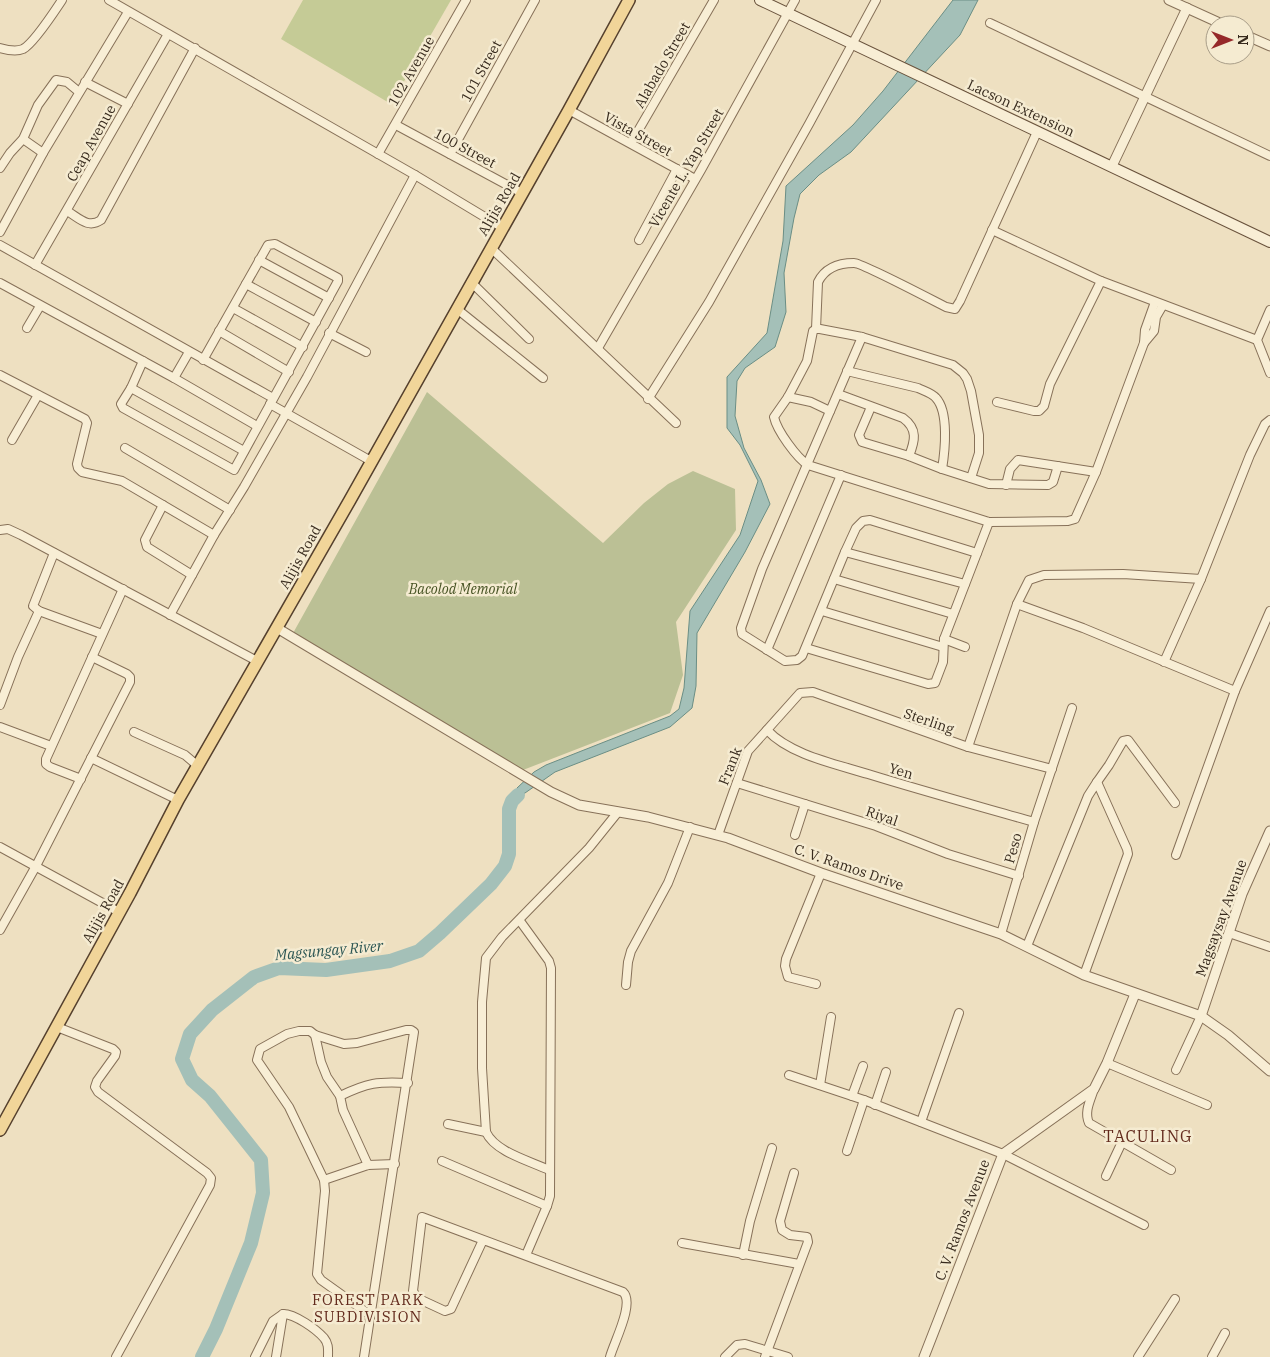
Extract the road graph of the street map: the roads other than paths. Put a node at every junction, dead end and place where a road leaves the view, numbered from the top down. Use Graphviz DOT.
graph roads {
  1 [pos="62,0"];
  2 [pos="108,0"];
  3 [pos="466,0"];
  4 [pos="535,0"];
  5 [pos="629,0"];
  6 [pos="714,0"];
  7 [pos="760,0"];
  8 [pos="795,0"];
  9 [pos="876,0"];
  10 [pos="1169,0"];
  11 [pos="1187,8"];
  12 [pos="128,12"];
  13 [pos="788,14"];
  14 [pos="1205,16"];
  15 [pos="990,23"];
  16 [pos="168,34"];
  17 [pos="1255,39"];
  18 [pos="851,44"];
  19 [pos="1270,46"];
  20 [pos="0,48"];
  21 [pos="195,48"];
  22 [pos="85,82"];
  23 [pos="79,92"];
  24 [pos="1145,96"];
  25 [pos="128,104"];
  26 [pos="569,110"];
  27 [pos="396,125"];
  28 [pos="1037,132"];
  29 [pos="23,139"];
  30 [pos="631,143"];
  31 [pos="42,153"];
  32 [pos="378,154"];
  33 [pos="450,154"];
  34 [pos="1270,156"];
  35 [pos="1112,166"];
  36 [pos="0,168"];
  37 [pos="677,169"];
  38 [pos="415,175"];
  39 [pos="695,179"];
  40 [pos="522,193"];
  41 [pos="67,211"];
  42 [pos="503,228"];
  43 [pos="992,230"];
  44 [pos="0,232"];
  45 [pos="639,240"];
  46 [pos="1270,242"];
  47 [pos="0,245"];
  48 [pos="491,248"];
  49 [pos="260,260"];
  50 [pos="35,265"];
  51 [pos="1101,281"];
  52 [pos="471,282"];
  53 [pos="0,283"];
  54 [pos="246,284"];
  55 [pos="329,298"];
  56 [pos="1159,304"];
  57 [pos="40,306"];
  58 [pos="233,308"];
  59 [pos="457,309"];
  60 [pos="1270,310"];
  61 [pos="316,322"];
  62 [pos="27,328"];
  63 [pos="816,329"];
  64 [pos="219,332"];
  65 [pos="329,333"];
  66 [pos="862,337"];
  67 [pos="529,338"];
  68 [pos="1257,340"];
  69 [pos="303,347"];
  70 [pos="598,348"];
  71 [pos="189,352"];
  72 [pos="366,352"];
  73 [pos="203,360"];
  74 [pos="143,361"];
  75 [pos="847,371"];
  76 [pos="289,372"];
  77 [pos="1270,373"];
  78 [pos="0,376"];
  79 [pos="174,378"];
  80 [pos="543,378"];
  81 [pos="131,388"];
  82 [pos="838,394"];
  83 [pos="38,395"];
  84 [pos="788,397"];
  85 [pos="648,398"];
  86 [pos="272,401"];
  87 [pos="997,402"];
  88 [pos="871,407"];
  89 [pos="830,411"];
  90 [pos="286,412"];
  91 [pos="1270,420"];
  92 [pos="676,423"];
  93 [pos="257,426"];
  94 [pos="12,440"];
  95 [pos="125,448"];
  96 [pos="244,451"];
  97 [pos="909,456"];
  98 [pos="371,461"];
  99 [pos="808,465"];
  100 [pos="1058,466"];
  101 [pos="942,469"];
  102 [pos="1096,472"];
  103 [pos="841,475"];
  104 [pos="971,478"];
  105 [pos="1006,485"];
  106 [pos="163,505"];
  107 [pos="230,510"];
  108 [pos="989,522"];
  109 [pos="0,530"];
  110 [pos="214,535"];
  111 [pos="845,552"];
  112 [pos="54,553"];
  113 [pos="977,553"];
  114 [pos="192,575"];
  115 [pos="834,579"];
  116 [pos="1202,579"];
  117 [pos="965,584"];
  118 [pos="123,590"];
  119 [pos="1017,604"];
  120 [pos="39,611"];
  121 [pos="822,611"];
  122 [pos="1270,611"];
  123 [pos="953,614"];
  124 [pos="170,615"];
  125 [pos="277,628"];
  126 [pos="102,634"];
  127 [pos="944,643"];
  128 [pos="965,647"];
  129 [pos="806,648"];
  130 [pos="767,650"];
  131 [pos="92,658"];
  132 [pos="257,661"];
  133 [pos="1164,662"];
  134 [pos="1235,691"];
  135 [pos="800,693"];
  136 [pos="0,705"];
  137 [pos="1072,708"];
  138 [pos="0,727"];
  139 [pos="767,730"];
  140 [pos="134,732"];
  141 [pos="51,746"];
  142 [pos="968,747"];
  143 [pos="91,758"];
  144 [pos="198,766"];
  145 [pos="1052,769"];
  146 [pos="80,779"];
  147 [pos="1097,782"];
  148 [pos="737,783"];
  149 [pos="178,800"];
  150 [pos="1175,803"];
  151 [pos="805,804"];
  152 [pos="618,812"];
  153 [pos="1034,822"];
  154 [pos="690,827"];
  155 [pos="1270,831"];
  156 [pos="718,835"];
  157 [pos="795,835"];
  158 [pos="0,847"];
  159 [pos="1266,848"];
  160 [pos="1176,855"];
  161 [pos="36,866"];
  162 [pos="821,873"];
  163 [pos="1018,876"];
  164 [pos="119,912"];
  165 [pos="520,921"];
  166 [pos="0,930"];
  167 [pos="1228,933"];
  168 [pos="1001,934"];
  169 [pos="1027,946"];
  170 [pos="1270,947"];
  171 [pos="1084,975"];
  172 [pos="816,984"];
  173 [pos="626,985"];
  174 [pos="1135,994"];
  175 [pos="959,1014"];
  176 [pos="1201,1016"];
  177 [pos="831,1017"];
  178 [pos="57,1027"];
  179 [pos="315,1035"];
  180 [pos="1107,1063"];
  181 [pos="863,1066"];
  182 [pos="1176,1070"];
  183 [pos="1270,1070"];
  184 [pos="886,1072"];
  185 [pos="789,1076"];
  186 [pos="408,1083"];
  187 [pos="820,1085"];
  188 [pos="1094,1089"];
  189 [pos="340,1096"];
  190 [pos="852,1096"];
  191 [pos="864,1100"];
  192 [pos="875,1105"];
  193 [pos="1207,1105"];
  194 [pos="920,1122"];
  195 [pos="448,1124"];
  196 [pos="0,1130"];
  197 [pos="486,1132"];
  198 [pos="1122,1142"];
  199 [pos="772,1148"];
  200 [pos="847,1151"];
  201 [pos="1003,1154"];
  202 [pos="442,1161"];
  203 [pos="394,1164"];
  204 [pos="368,1165"];
  205 [pos="549,1170"];
  206 [pos="1171,1170"];
  207 [pos="794,1173"];
  208 [pos="1106,1176"];
  209 [pos="324,1180"];
  210 [pos="547,1206"];
  211 [pos="1144,1224"];
  212 [pos="483,1240"];
  213 [pos="682,1243"];
  214 [pos="526,1255"];
  215 [pos="743,1255"];
  216 [pos="799,1264"];
  217 [pos="1175,1299"];
  218 [pos="283,1314"];
  219 [pos="370,1315"];
  220 [pos="1225,1332"];
  221 [pos="767,1353"];
  222 [pos="116,1357"];
  223 [pos="255,1357"];
  224 [pos="276,1357"];
  225 [pos="328,1357"];
  226 [pos="364,1357"];
  227 [pos="610,1357"];
  228 [pos="725,1357"];
  229 [pos="788,1357"];
  230 [pos="924,1357"];
  231 [pos="1138,1357"];
  232 [pos="1212,1357"];
  1 -- 20 [label="street"];
  2 -- 12 [label="street"];
  3 -- 27 [label="street, 102 Avenue"];
  4 -- 33 [label="street, 101 Street"];
  5 -- 26 [label="main road, Alijis Road"];
  6 -- 30 [label="street, Alabado Street"];
  7 -- 13 [label="main road, Lacson Extension"];
  8 -- 13 [label="street, Vicente L. Yap Street"];
  9 -- 18 [label="street"];
  10 -- 11 [label="street"];
  11 -- 14 [label="street"];
  11 -- 24 [label="street"];
  12 -- 16 [label="street"];
  12 -- 22 [label="street"];
  13 -- 18 [label="main road, Lacson Extension"];
  13 -- 39 [label="street, Vicente L. Yap Street"];
  15 -- 24 [label="street"];
  16 -- 21 [label="street"];
  16 -- 25 [label="street, Ceap Avenue"];
  17 -- 19 [label="street"];
  18 -- 28 [label="main road, Lacson Extension"];
  18 -- 85 [label="street"];
  21 -- 32 [label="street"];
  21 -- 41 [label="street"];
  22 -- 23 [label="street"];
  22 -- 25 [label="street"];
  23 -- 29 [label="street"];
  23 -- 31 [label="street"];
  24 -- 34 [label="street"];
  24 -- 35 [label="street"];
  25 -- 41 [label="street, Ceap Avenue"];
  26 -- 30 [label="street, Vista Street"];
  26 -- 40 [label="main road, Alijis Road"];
  27 -- 32 [label="street, 102 Avenue"];
  27 -- 33 [label="street, 100 Street"];
  28 -- 35 [label="main road, Lacson Extension"];
  28 -- 43 [label="street"];
  29 -- 31 [label="street"];
  29 -- 36 [label="street"];
  30 -- 37 [label="street, Vista Street"];
  31 -- 44 [label="street"];
  32 -- 38 [label="street"];
  33 -- 40 [label="street, 100 Street"];
  35 -- 46 [label="main road, Lacson Extension"];
  37 -- 39 [label="street, Vista Street"];
  37 -- 45 [label="street"];
  38 -- 42 [label="street"];
  38 -- 65 [label="street"];
  39 -- 70 [label="street, Vicente L. Yap Street"];
  40 -- 42 [label="main road, Alijis Road"];
  41 -- 50 [label="street, Ceap Avenue"];
  42 -- 48 [label="main road, Alijis Road"];
  43 -- 51 [label="street"];
  43 -- 63 [label="street"];
  47 -- 50 [label="street"];
  48 -- 52 [label="main road, Alijis Road"];
  48 -- 70 [label="street"];
  49 -- 54 [label="street"];
  49 -- 55 [label="street"];
  49 -- 55 [label="street"];
  50 -- 71 [label="street"];
  51 -- 56 [label="street"];
  51 -- 87 [label="street"];
  52 -- 59 [label="main road, Alijis Road"];
  52 -- 67 [label="street"];
  53 -- 57 [label="street"];
  54 -- 58 [label="street"];
  54 -- 61 [label="street"];
  55 -- 61 [label="street"];
  56 -- 68 [label="street"];
  56 -- 102 [label="street"];
  57 -- 62 [label="street"];
  57 -- 74 [label="street"];
  58 -- 64 [label="street"];
  58 -- 69 [label="street"];
  59 -- 80 [label="street"];
  59 -- 98 [label="main road, Alijis Road"];
  60 -- 68 [label="street"];
  61 -- 69 [label="street"];
  63 -- 66 [label="street"];
  63 -- 84 [label="street"];
  64 -- 73 [label="street"];
  64 -- 76 [label="street"];
  65 -- 72 [label="street"];
  65 -- 90 [label="street"];
  66 -- 75 [label="street"];
  66 -- 104 [label="street"];
  68 -- 77 [label="street"];
  69 -- 76 [label="street"];
  70 -- 85 [label="street"];
  71 -- 73 [label="street"];
  71 -- 79 [label="street"];
  73 -- 86 [label="street"];
  74 -- 79 [label="street"];
  74 -- 81 [label="street"];
  75 -- 82 [label="street"];
  75 -- 101 [label="street"];
  76 -- 86 [label="street"];
  78 -- 83 [label="street"];
  79 -- 93 [label="street"];
  81 -- 96 [label="street"];
  81 -- 96 [label="street"];
  82 -- 88 [label="street"];
  82 -- 89 [label="street"];
  83 -- 94 [label="street"];
  83 -- 106 [label="street"];
  84 -- 89 [label="street"];
  84 -- 99 [label="street"];
  85 -- 92 [label="street"];
  86 -- 90 [label="street"];
  86 -- 93 [label="street"];
  88 -- 97 [label="street"];
  88 -- 97 [label="street"];
  89 -- 99 [label="street"];
  90 -- 98 [label="street"];
  90 -- 107 [label="street"];
  91 -- 116 [label="street"];
  93 -- 96 [label="street"];
  95 -- 107 [label="street"];
  97 -- 101 [label="street"];
  98 -- 125 [label="main road, Alijis Road"];
  99 -- 103 [label="street"];
  99 -- 130 [label="street"];
  100 -- 102 [label="street"];
  100 -- 105 [label="street"];
  100 -- 105 [label="street"];
  101 -- 104 [label="street"];
  102 -- 108 [label="street"];
  103 -- 108 [label="street"];
  103 -- 130 [label="street"];
  104 -- 105 [label="street"];
  106 -- 110 [label="street"];
  106 -- 114 [label="street"];
  107 -- 110 [label="street"];
  108 -- 113 [label="street"];
  109 -- 112 [label="street"];
  110 -- 114 [label="street"];
  111 -- 113 [label="street"];
  111 -- 115 [label="street"];
  111 -- 117 [label="street"];
  112 -- 118 [label="street"];
  112 -- 120 [label="street"];
  113 -- 117 [label="street"];
  114 -- 124 [label="street"];
  115 -- 121 [label="street"];
  115 -- 123 [label="street"];
  116 -- 119 [label="street"];
  116 -- 133 [label="street"];
  117 -- 123 [label="street"];
  118 -- 124 [label="street"];
  118 -- 126 [label="street"];
  119 -- 133 [label="street"];
  119 -- 142 [label="street"];
  120 -- 126 [label="street"];
  120 -- 136 [label="street"];
  121 -- 127 [label="street"];
  121 -- 129 [label="street"];
  122 -- 134 [label="street"];
  123 -- 127 [label="street"];
  124 -- 132 [label="street"];
  125 -- 132 [label="main road, Alijis Road"];
  125 -- 152 [label="street, C. V. Ramos Drive"];
  126 -- 131 [label="street"];
  127 -- 128 [label="street"];
  127 -- 129 [label="street"];
  129 -- 130 [label="street"];
  131 -- 141 [label="street"];
  131 -- 143 [label="street"];
  132 -- 144 [label="main road, Alijis Road"];
  133 -- 134 [label="street"];
  134 -- 160 [label="street"];
  135 -- 139 [label="street, Frank"];
  135 -- 142 [label="street, Sterling"];
  137 -- 145 [label="street, Peso"];
  138 -- 141 [label="street"];
  139 -- 148 [label="street, Frank"];
  139 -- 153 [label="street, Yen"];
  140 -- 144 [label="street"];
  141 -- 146 [label="street"];
  142 -- 145 [label="street, Sterling"];
  143 -- 146 [label="street"];
  143 -- 149 [label="street"];
  144 -- 149 [label="main road, Alijis Road"];
  145 -- 153 [label="street, Peso"];
  146 -- 161 [label="street"];
  147 -- 150 [label="street"];
  147 -- 169 [label="street"];
  147 -- 171 [label="street"];
  148 -- 151 [label="street, Riyal"];
  148 -- 156 [label="street, Frank"];
  149 -- 164 [label="main road, Alijis Road"];
  151 -- 157 [label="street"];
  151 -- 163 [label="street, Riyal"];
  152 -- 154 [label="street, C. V. Ramos Drive"];
  152 -- 165 [label="street"];
  153 -- 163 [label="street, Peso"];
  154 -- 156 [label="street, C. V. Ramos Drive"];
  154 -- 173 [label="street"];
  155 -- 159 [label="street, Magsaysay Avenue"];
  156 -- 162 [label="street, C. V. Ramos Drive"];
  158 -- 161 [label="street"];
  159 -- 167 [label="street, Magsaysay Avenue"];
  161 -- 164 [label="street"];
  161 -- 166 [label="street"];
  162 -- 168 [label="street, C. V. Ramos Drive"];
  162 -- 172 [label="street"];
  163 -- 168 [label="street, Peso"];
  164 -- 178 [label="main road, Alijis Road"];
  165 -- 197 [label="street"];
  165 -- 205 [label="street"];
  167 -- 170 [label="street"];
  167 -- 176 [label="street, Magsaysay Avenue"];
  168 -- 169 [label="street, C. V. Ramos Drive"];
  169 -- 171 [label="street, C. V. Ramos Drive"];
  171 -- 174 [label="street, C. V. Ramos Drive"];
  174 -- 176 [label="street, C. V. Ramos Drive"];
  174 -- 180 [label="street, C. V. Ramos Avenue"];
  175 -- 194 [label="street"];
  176 -- 182 [label="street"];
  176 -- 183 [label="street, C. V. Ramos Drive"];
  177 -- 187 [label="street"];
  178 -- 196 [label="main road, Alijis Road"];
  178 -- 222 [label="street"];
  179 -- 186 [label="street"];
  179 -- 189 [label="street"];
  179 -- 209 [label="street"];
  180 -- 188 [label="street, C. V. Ramos Avenue"];
  180 -- 193 [label="street"];
  181 -- 190 [label="street"];
  184 -- 192 [label="street"];
  185 -- 187 [label="street"];
  186 -- 189 [label="street"];
  186 -- 203 [label="street"];
  187 -- 190 [label="street"];
  188 -- 198 [label="street"];
  188 -- 201 [label="street, C. V. Ramos Avenue"];
  189 -- 204 [label="street"];
  190 -- 191 [label="street"];
  191 -- 192 [label="street"];
  191 -- 200 [label="street"];
  192 -- 194 [label="street"];
  194 -- 201 [label="street"];
  195 -- 197 [label="street"];
  197 -- 205 [label="street"];
  198 -- 206 [label="street"];
  198 -- 208 [label="street"];
  199 -- 215 [label="street"];
  201 -- 211 [label="street"];
  201 -- 230 [label="street, C. V. Ramos Avenue"];
  202 -- 210 [label="street"];
  203 -- 204 [label="street"];
  203 -- 219 [label="street"];
  204 -- 209 [label="street"];
  205 -- 210 [label="street"];
  207 -- 216 [label="street"];
  209 -- 219 [label="street"];
  210 -- 214 [label="street"];
  212 -- 212 [label="street"];
  212 -- 214 [label="street"];
  213 -- 215 [label="street"];
  214 -- 227 [label="street"];
  215 -- 216 [label="street"];
  216 -- 221 [label="street"];
  217 -- 231 [label="street"];
  218 -- 223 [label="street"];
  218 -- 224 [label="street"];
  218 -- 225 [label="street"];
  219 -- 226 [label="street"];
  220 -- 232 [label="street"];
  221 -- 228 [label="street"];
  221 -- 229 [label="street"];
}
